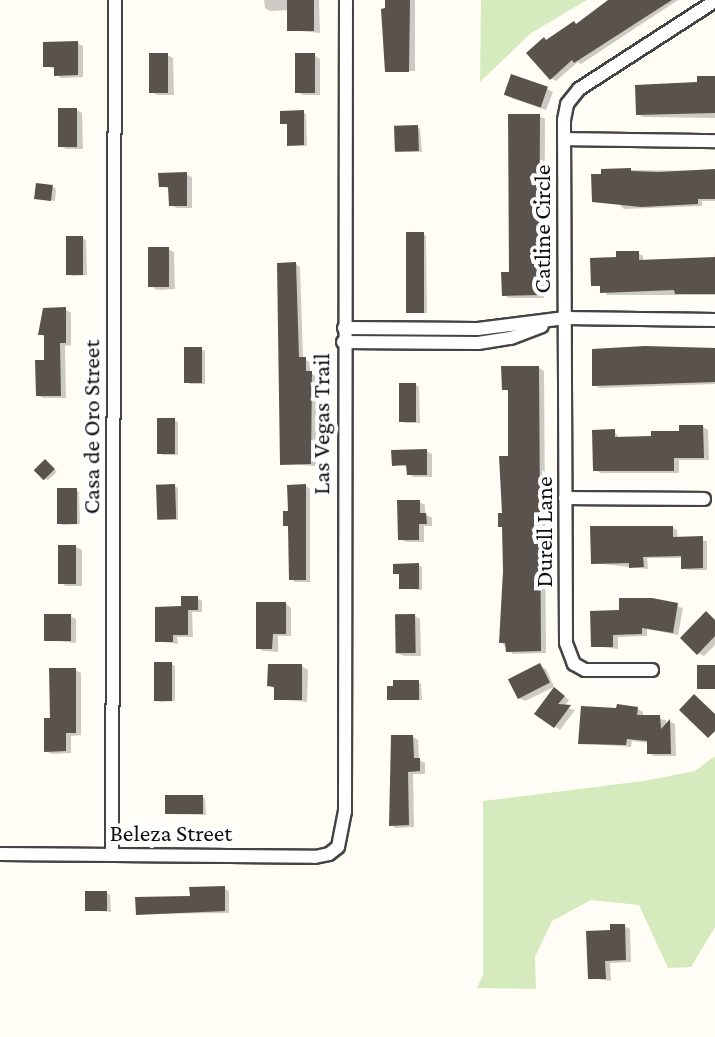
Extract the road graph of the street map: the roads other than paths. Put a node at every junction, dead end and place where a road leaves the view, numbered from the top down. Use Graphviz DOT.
graph roads {
  1 [pos="115,0"];
  2 [pos="346,0"];
  3 [pos="715,1"];
  4 [pos="564,139"];
  5 [pos="715,141"];
  6 [pos="565,318"];
  7 [pos="715,320"];
  8 [pos="344,328"];
  9 [pos="343,342"];
  10 [pos="565,498"];
  11 [pos="704,499"];
  12 [pos="652,670"];
  13 [pos="338,847"];
  14 [pos="0,854"];
  15 [pos="112,855"];
  1 -- 15 [label="street, Casa de Oro Street"];
  2 -- 8 [label="street, Las Vegas Trail"];
  3 -- 4 [label="street, Catline Circle"];
  4 -- 5 [label="street, Catline Circle"];
  4 -- 6 [label="street, Catline Circle"];
  6 -- 7 [label="street"];
  6 -- 8 [label="street"];
  6 -- 9 [label="street"];
  6 -- 10 [label="street, Durell Lane"];
  8 -- 9 [label="street, Las Vegas Trail"];
  9 -- 13 [label="street, Las Vegas Trail"];
  10 -- 11 [label="street"];
  10 -- 12 [label="street, Durell Lane"];
  13 -- 15 [label="street, Beleza Street"];
  14 -- 15 [label="street, Beleza Street"];
}
